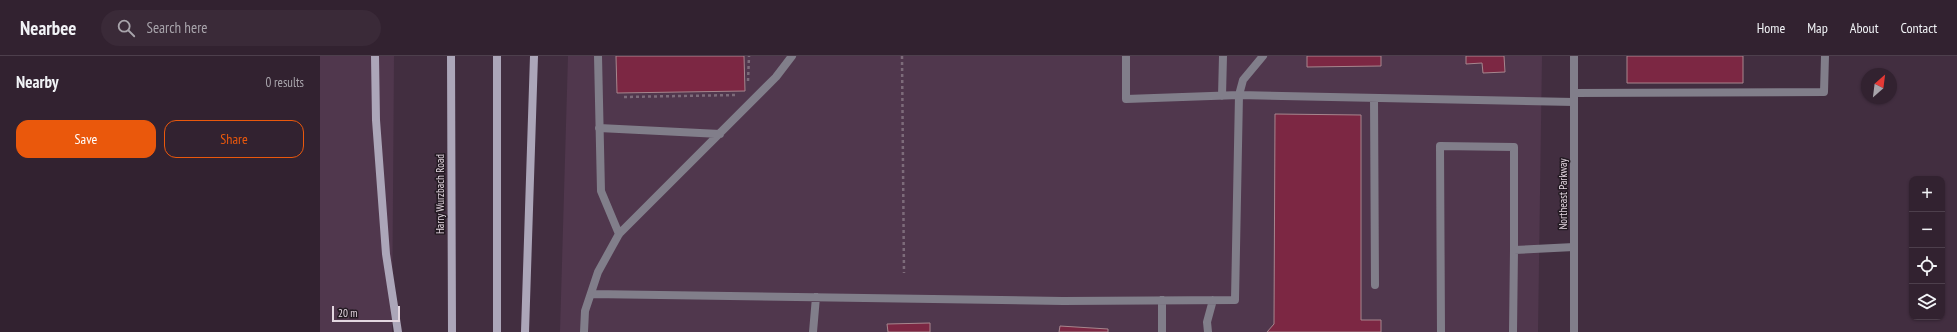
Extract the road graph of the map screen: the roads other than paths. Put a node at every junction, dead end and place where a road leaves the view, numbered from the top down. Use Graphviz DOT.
graph roads {
  1 [pos="375,56"];
  2 [pos="451,56"];
  3 [pos="497,56"];
  4 [pos="534,56"];
  5 [pos="598,56"];
  6 [pos="792,56"];
  7 [pos="1126,56"];
  8 [pos="1223,56"];
  9 [pos="1263,56"];
  10 [pos="1574,56"];
  11 [pos="1825,56"];
  12 [pos="1574,93"];
  13 [pos="1239,95"];
  14 [pos="1222,96"];
  15 [pos="1374,98"];
  16 [pos="1574,102"];
  17 [pos="599,128"];
  18 [pos="720,134"];
  19 [pos="619,234"];
  20 [pos="1574,248"];
  21 [pos="1514,250"];
  22 [pos="1375,285"];
  23 [pos="591,294"];
  24 [pos="816,297"];
  25 [pos="1162,300"];
  26 [pos="1213,300"];
  27 [pos="1163,331"];
  28 [pos="398,332"];
  29 [pos="452,332"];
  30 [pos="497,332"];
  31 [pos="525,332"];
  32 [pos="584,332"];
  33 [pos="814,332"];
  34 [pos="1208,332"];
  35 [pos="1441,332"];
  36 [pos="1513,332"];
  37 [pos="1574,332"];
  1 -- 28 [label="main road"];
  2 -- 29 [label="main road, Harry Wurzbach Road"];
  3 -- 30 [label="main road"];
  4 -- 31 [label="main road"];
  5 -- 17 [label="street"];
  6 -- 18 [label="street"];
  7 -- 14 [label="street"];
  8 -- 14 [label="street"];
  9 -- 13 [label="street"];
  10 -- 12 [label="street, Northeast Parkway"];
  11 -- 12 [label="street"];
  12 -- 16 [label="street, Northeast Parkway"];
  13 -- 14 [label="street"];
  13 -- 15 [label="street"];
  13 -- 26 [label="street"];
  15 -- 16 [label="street"];
  15 -- 22 [label="street"];
  16 -- 20 [label="street, Northeast Parkway"];
  17 -- 18 [label="street"];
  17 -- 19 [label="street"];
  18 -- 19 [label="street"];
  19 -- 23 [label="street"];
  20 -- 21 [label="street"];
  20 -- 37 [label="street, Northeast Parkway"];
  21 -- 35 [label="street"];
  21 -- 36 [label="street"];
  23 -- 24 [label="street"];
  23 -- 32 [label="street"];
  24 -- 25 [label="street"];
  24 -- 33 [label="street"];
  25 -- 26 [label="street"];
  25 -- 27 [label="street"];
  26 -- 34 [label="street"];
}
